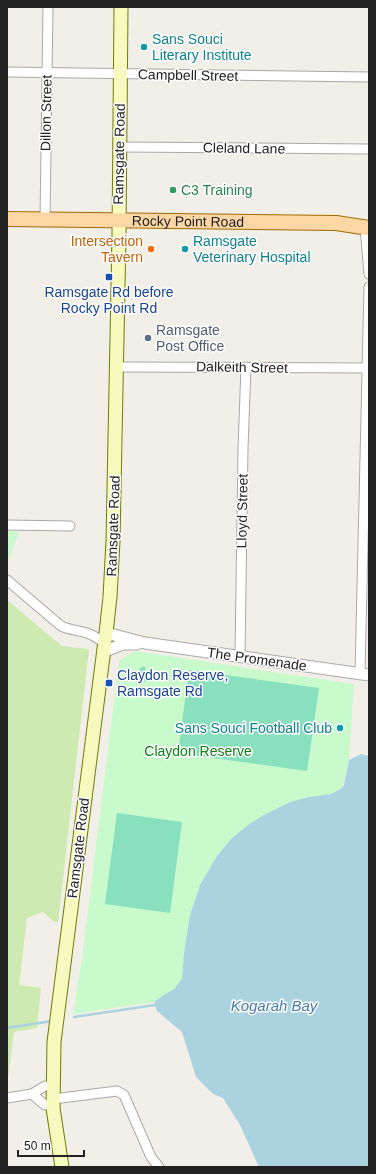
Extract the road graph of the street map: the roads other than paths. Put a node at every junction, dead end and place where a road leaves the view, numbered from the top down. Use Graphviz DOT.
graph roads {
  1 [pos="48,7"];
  2 [pos="121,7"];
  3 [pos="7,72"];
  4 [pos="47,73"];
  5 [pos="120,74"];
  6 [pos="369,77"];
  7 [pos="120,147"];
  8 [pos="369,149"];
  9 [pos="7,220"];
  10 [pos="45,220"];
  11 [pos="119,221"];
  12 [pos="367,228"];
  13 [pos="369,274"];
  14 [pos="369,287"];
  15 [pos="117,367"];
  16 [pos="246,367"];
  17 [pos="367,368"];
  18 [pos="7,526"];
  19 [pos="70,526"];
  20 [pos="7,580"];
  21 [pos="86,632"];
  22 [pos="105,638"];
  23 [pos="145,643"];
  24 [pos="240,656"];
  25 [pos="364,674"];
  26 [pos="54,1042"];
  27 [pos="45,1086"];
  28 [pos="32,1094"];
  29 [pos="7,1098"];
  30 [pos="49,1102"];
  31 [pos="53,1167"];
  32 [pos="62,1167"];
  33 [pos="159,1167"];
  1 -- 4 [label="street, Dillon Street"];
  2 -- 5 [label="main road, Ramsgate Road"];
  3 -- 4 [label="street, Campbell Street"];
  4 -- 5 [label="street, Campbell Street"];
  4 -- 10 [label="street, Dillon Street"];
  5 -- 6 [label="street, Campbell Street"];
  5 -- 7 [label="main road, Ramsgate Road"];
  7 -- 8 [label="street, Cleland Lane"];
  7 -- 11 [label="main road, Ramsgate Road"];
  9 -- 10 [label="main road, Rocky Point Road"];
  10 -- 11 [label="main road, Rocky Point Road"];
  11 -- 12 [label="main road, Rocky Point Road"];
  11 -- 15 [label="main road, Ramsgate Road"];
  12 -- 13 [label="street"];
  14 -- 17 [label="street"];
  15 -- 16 [label="street, Dalkeith Street"];
  15 -- 22 [label="main road, Ramsgate Road"];
  16 -- 17 [label="street, Dalkeith Street"];
  16 -- 24 [label="street, Lloyd Street"];
  17 -- 25 [label="street"];
  18 -- 19 [label="street"];
  20 -- 21 [label="street"];
  21 -- 22 [label="street"];
  21 -- 22 [label="street"];
  22 -- 23 [label="street, The Promenade"];
  22 -- 23 [label="street, The Promenade"];
  22 -- 26 [label="main road, Ramsgate Road"];
  23 -- 24 [label="street, The Promenade"];
  24 -- 25 [label="street, The Promenade"];
  26 -- 27 [label="main road, Ramsgate Road"];
  26 -- 30 [label="main road, Ramsgate Road"];
  27 -- 28 [label="street"];
  27 -- 30 [label="main road, Ramsgate Road"];
  28 -- 29 [label="street"];
  28 -- 30 [label="street"];
  30 -- 31 [label="main road, Ramsgate Road"];
  30 -- 32 [label="main road, Ramsgate Road"];
  30 -- 33 [label="street"];
}
